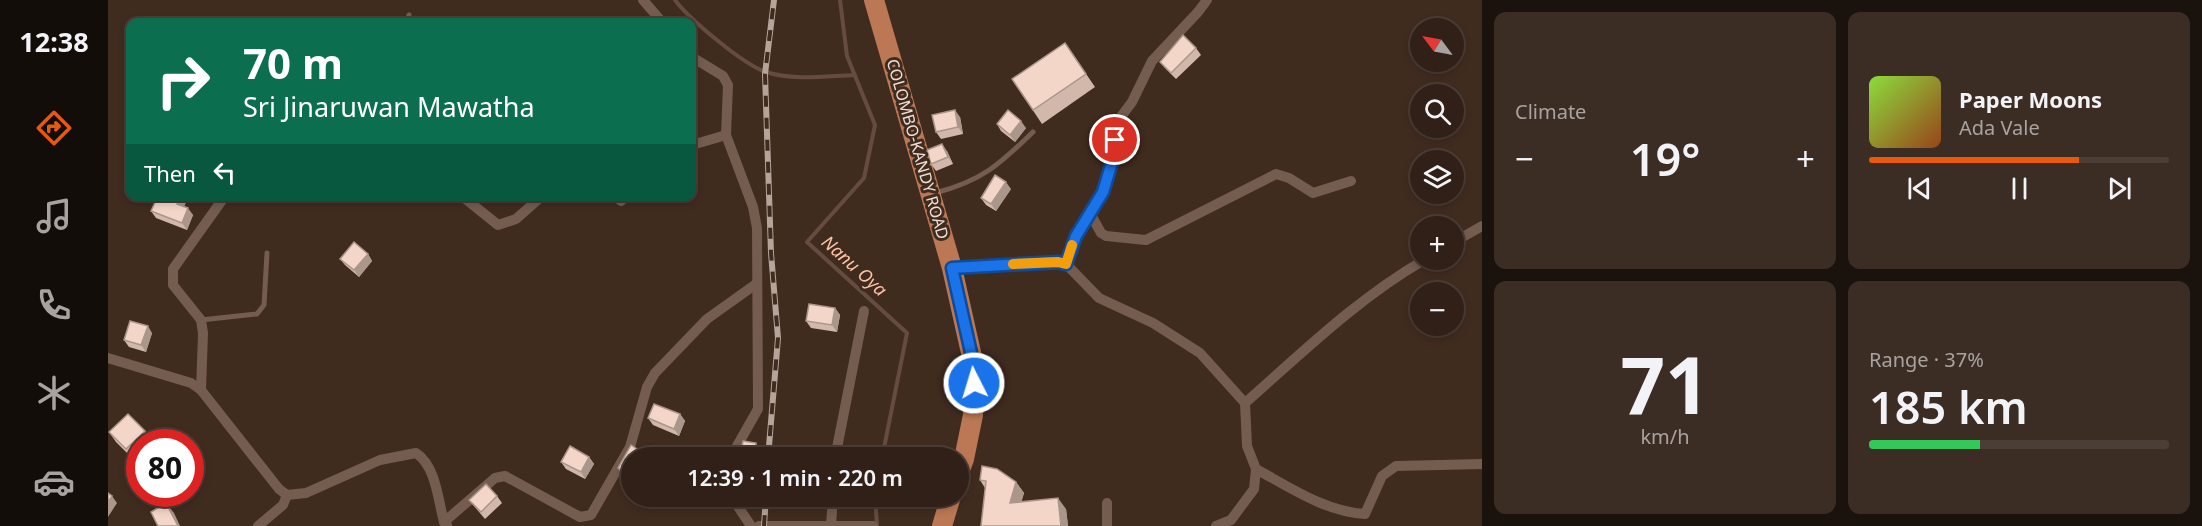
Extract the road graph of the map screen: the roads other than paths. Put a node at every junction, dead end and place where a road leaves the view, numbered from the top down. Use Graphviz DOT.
graph roads {
  1 [pos="643,0"];
  2 [pos="874,0"];
  3 [pos="1207,0"];
  4 [pos="409,15"];
  5 [pos="408,18"];
  6 [pos="659,18"];
  7 [pos="696,59"];
  8 [pos="1034,132"];
  9 [pos="726,135"];
  10 [pos="696,144"];
  11 [pos="1351,181"];
  12 [pos="931,194"];
  13 [pos="221,201"];
  14 [pos="468,201"];
  15 [pos="536,201"];
  16 [pos="1090,213"];
  17 [pos="1482,226"];
  18 [pos="1464,236"];
  19 [pos="267,253"];
  20 [pos="1066,264"];
  21 [pos="952,268"];
  22 [pos="1410,268"];
  23 [pos="756,284"];
  24 [pos="864,311"];
  25 [pos="201,320"];
  26 [pos="108,358"];
  27 [pos="201,390"];
  28 [pos="1245,404"];
  29 [pos="736,447"];
  30 [pos="837,447"];
  31 [pos="966,447"];
  32 [pos="1482,464"];
  33 [pos="1256,469"];
  34 [pos="287,495"];
  35 [pos="1107,503"];
  36 [pos="738,507"];
  37 [pos="832,507"];
  38 [pos="948,507"];
  39 [pos="1232,523"];
  40 [pos="446,524"];
  41 [pos="831,525"];
  42 [pos="258,526"];
  43 [pos="751,526"];
  44 [pos="759,526"];
  45 [pos="858,526"];
  46 [pos="873,526"];
  47 [pos="942,526"];
  48 [pos="1107,526"];
  49 [pos="1215,526"];
  1 -- 6 [label="street"];
  2 -- 12 [label="highway, COLOMBO-KANDY ROAD"];
  3 -- 16 [label="street"];
  4 -- 5 [label="lane"];
  7 -- 9 [label="street"];
  8 -- 12 [label="lane"];
  9 -- 10 [label="street"];
  9 -- 23 [label="street"];
  11 -- 16 [label="street"];
  12 -- 21 [label="highway, COLOMBO-KANDY ROAD"];
  13 -- 25 [label="street"];
  14 -- 15 [label="street"];
  16 -- 20 [label="street"];
  17 -- 18 [label="street"];
  19 -- 25 [label="lane"];
  20 -- 21 [label="street"];
  20 -- 28 [label="street"];
  21 -- 31 [label="highway, COLOMBO-KANDY ROAD"];
  22 -- 28 [label="street"];
  23 -- 29 [label="street"];
  23 -- 40 [label="street"];
  24 -- 30 [label="street"];
  25 -- 27 [label="street"];
  26 -- 27 [label="street"];
  27 -- 34 [label="street"];
  28 -- 33 [label="street"];
  32 -- 33 [label="street"];
  33 -- 39 [label="street"];
  34 -- 40 [label="street"];
  34 -- 42 [label="street"];
  35 -- 48 [label="street"];
  36 -- 43 [label="street"];
  37 -- 41 [label="street"];
  38 -- 47 [label="highway"];
  39 -- 49 [label="street"];
  41 -- 44 [label="street"];
  41 -- 45 [label="street"];
  45 -- 46 [label="street"];
}
